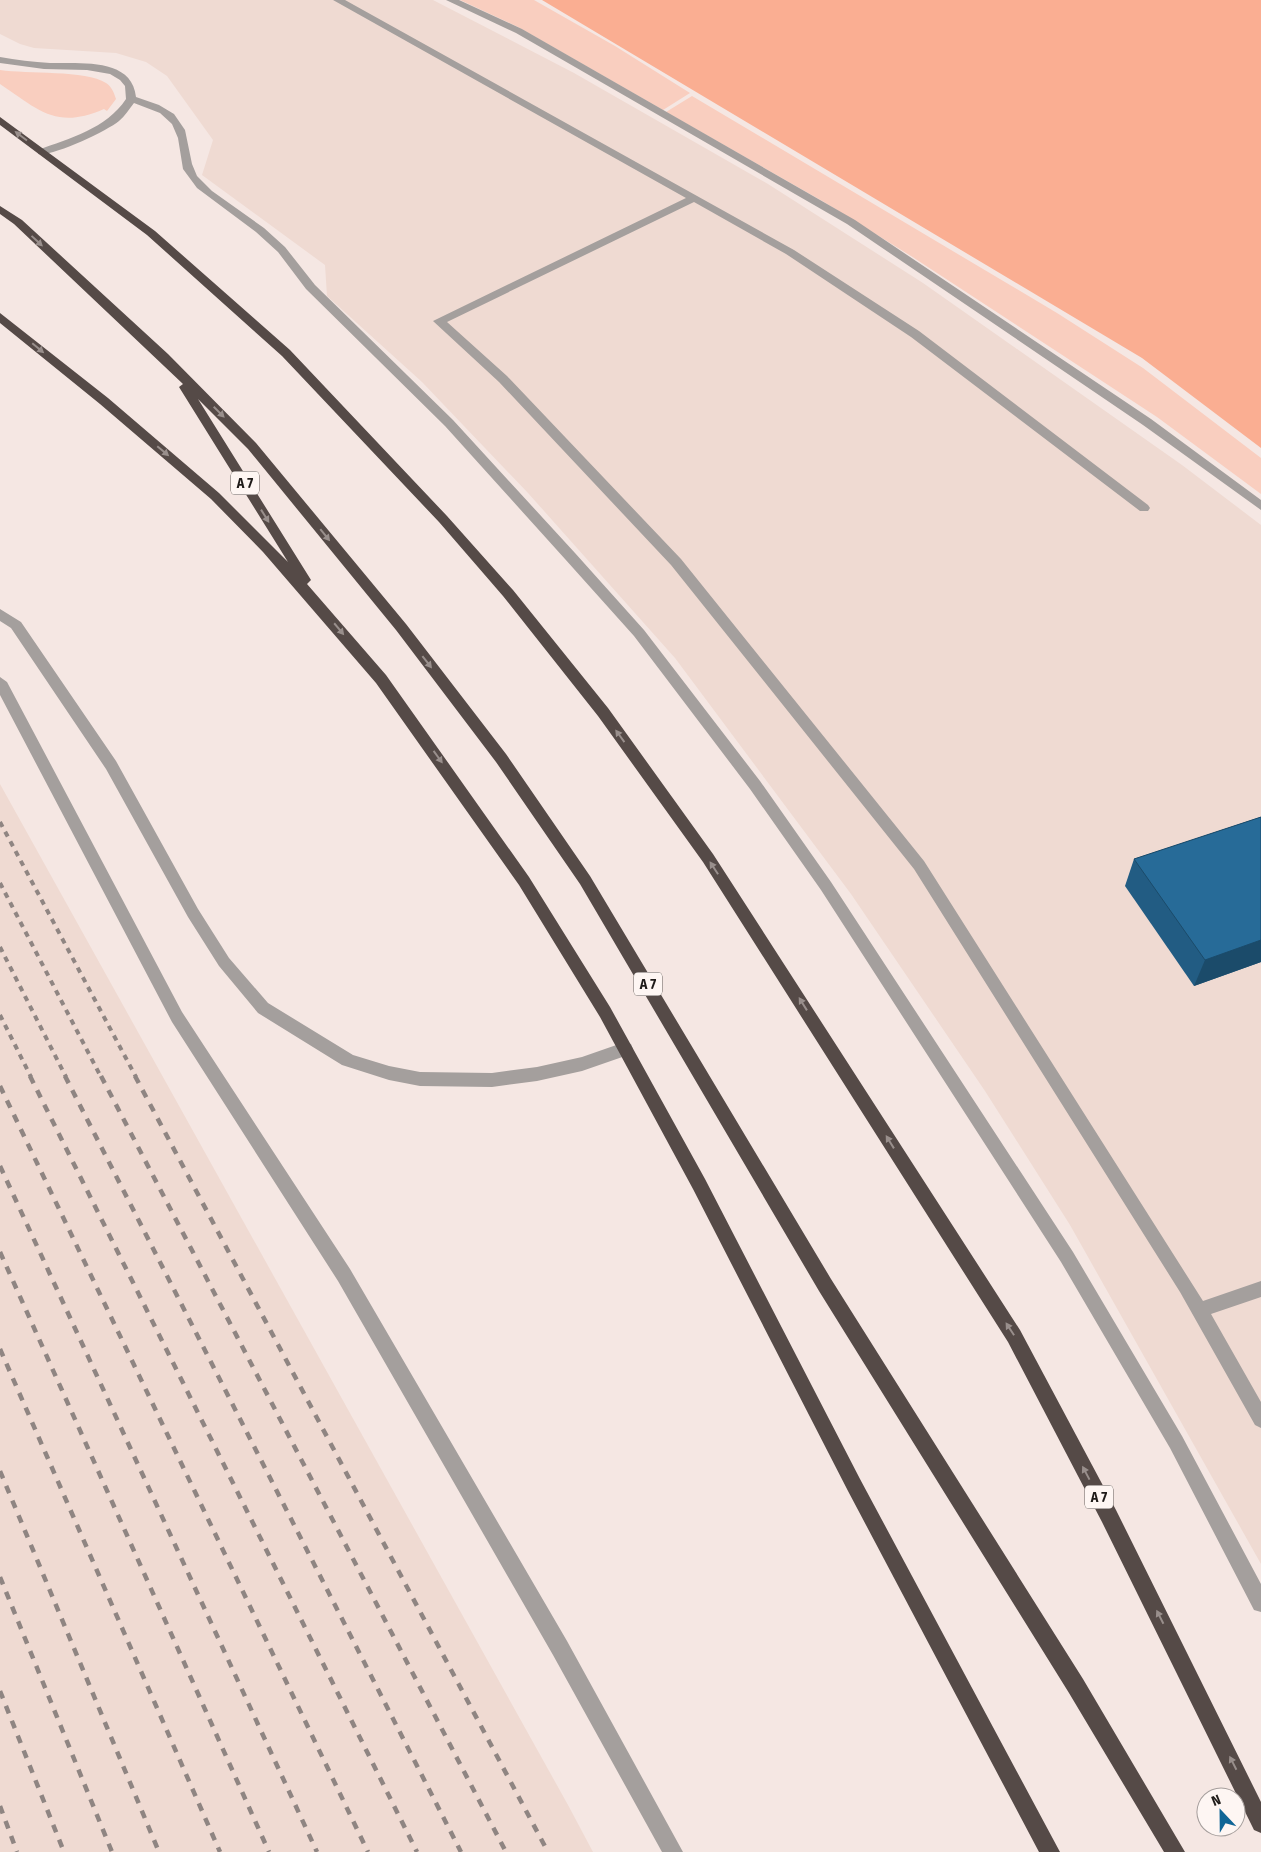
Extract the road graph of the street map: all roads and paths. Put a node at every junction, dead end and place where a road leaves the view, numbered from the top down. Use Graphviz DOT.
graph roads {
  1 [pos="338,0"];
  2 [pos="451,0"];
  3 [pos="0,60"];
  4 [pos="132,99"];
  5 [pos="0,120"];
  6 [pos="42,152"];
  7 [pos="694,198"];
  8 [pos="0,210"];
  9 [pos="0,317"];
  10 [pos="164,357"];
  11 [pos="1261,506"];
  12 [pos="1144,508"];
  13 [pos="323,610"];
  14 [pos="0,614"];
  15 [pos="0,682"];
  16 [pos="625,1050"];
  17 [pos="1261,1289"];
  18 [pos="1199,1310"];
  19 [pos="1261,1419"];
  20 [pos="1261,1604"];
  21 [pos="1261,1823"];
  22 [pos="673,1852"];
  23 [pos="1050,1852"];
  24 [pos="1175,1852"];
  1 -- 7 [label="lane"];
  2 -- 11 [label="lane"];
  3 -- 4 [label="lane"];
  4 -- 6 [label="lane"];
  4 -- 20 [label="lane"];
  6 -- 5 [label="highway, A 7, one-way"];
  21 -- 6 [label="highway, A 7, one-way"];
  7 -- 12 [label="lane"];
  7 -- 18 [label="lane"];
  8 -- 10 [label="highway, A 7, one-way"];
  9 -- 13 [label="highway, A 7, one-way"];
  10 -- 13 [label="highway, A 7, one-way"];
  10 -- 24 [label="highway, A 7, one-way"];
  13 -- 16 [label="highway, A 7, one-way"];
  14 -- 16 [label="lane"];
  15 -- 22 [label="lane"];
  16 -- 23 [label="highway, A 7"];
  17 -- 18 [label="lane"];
  18 -- 19 [label="lane"];
}
